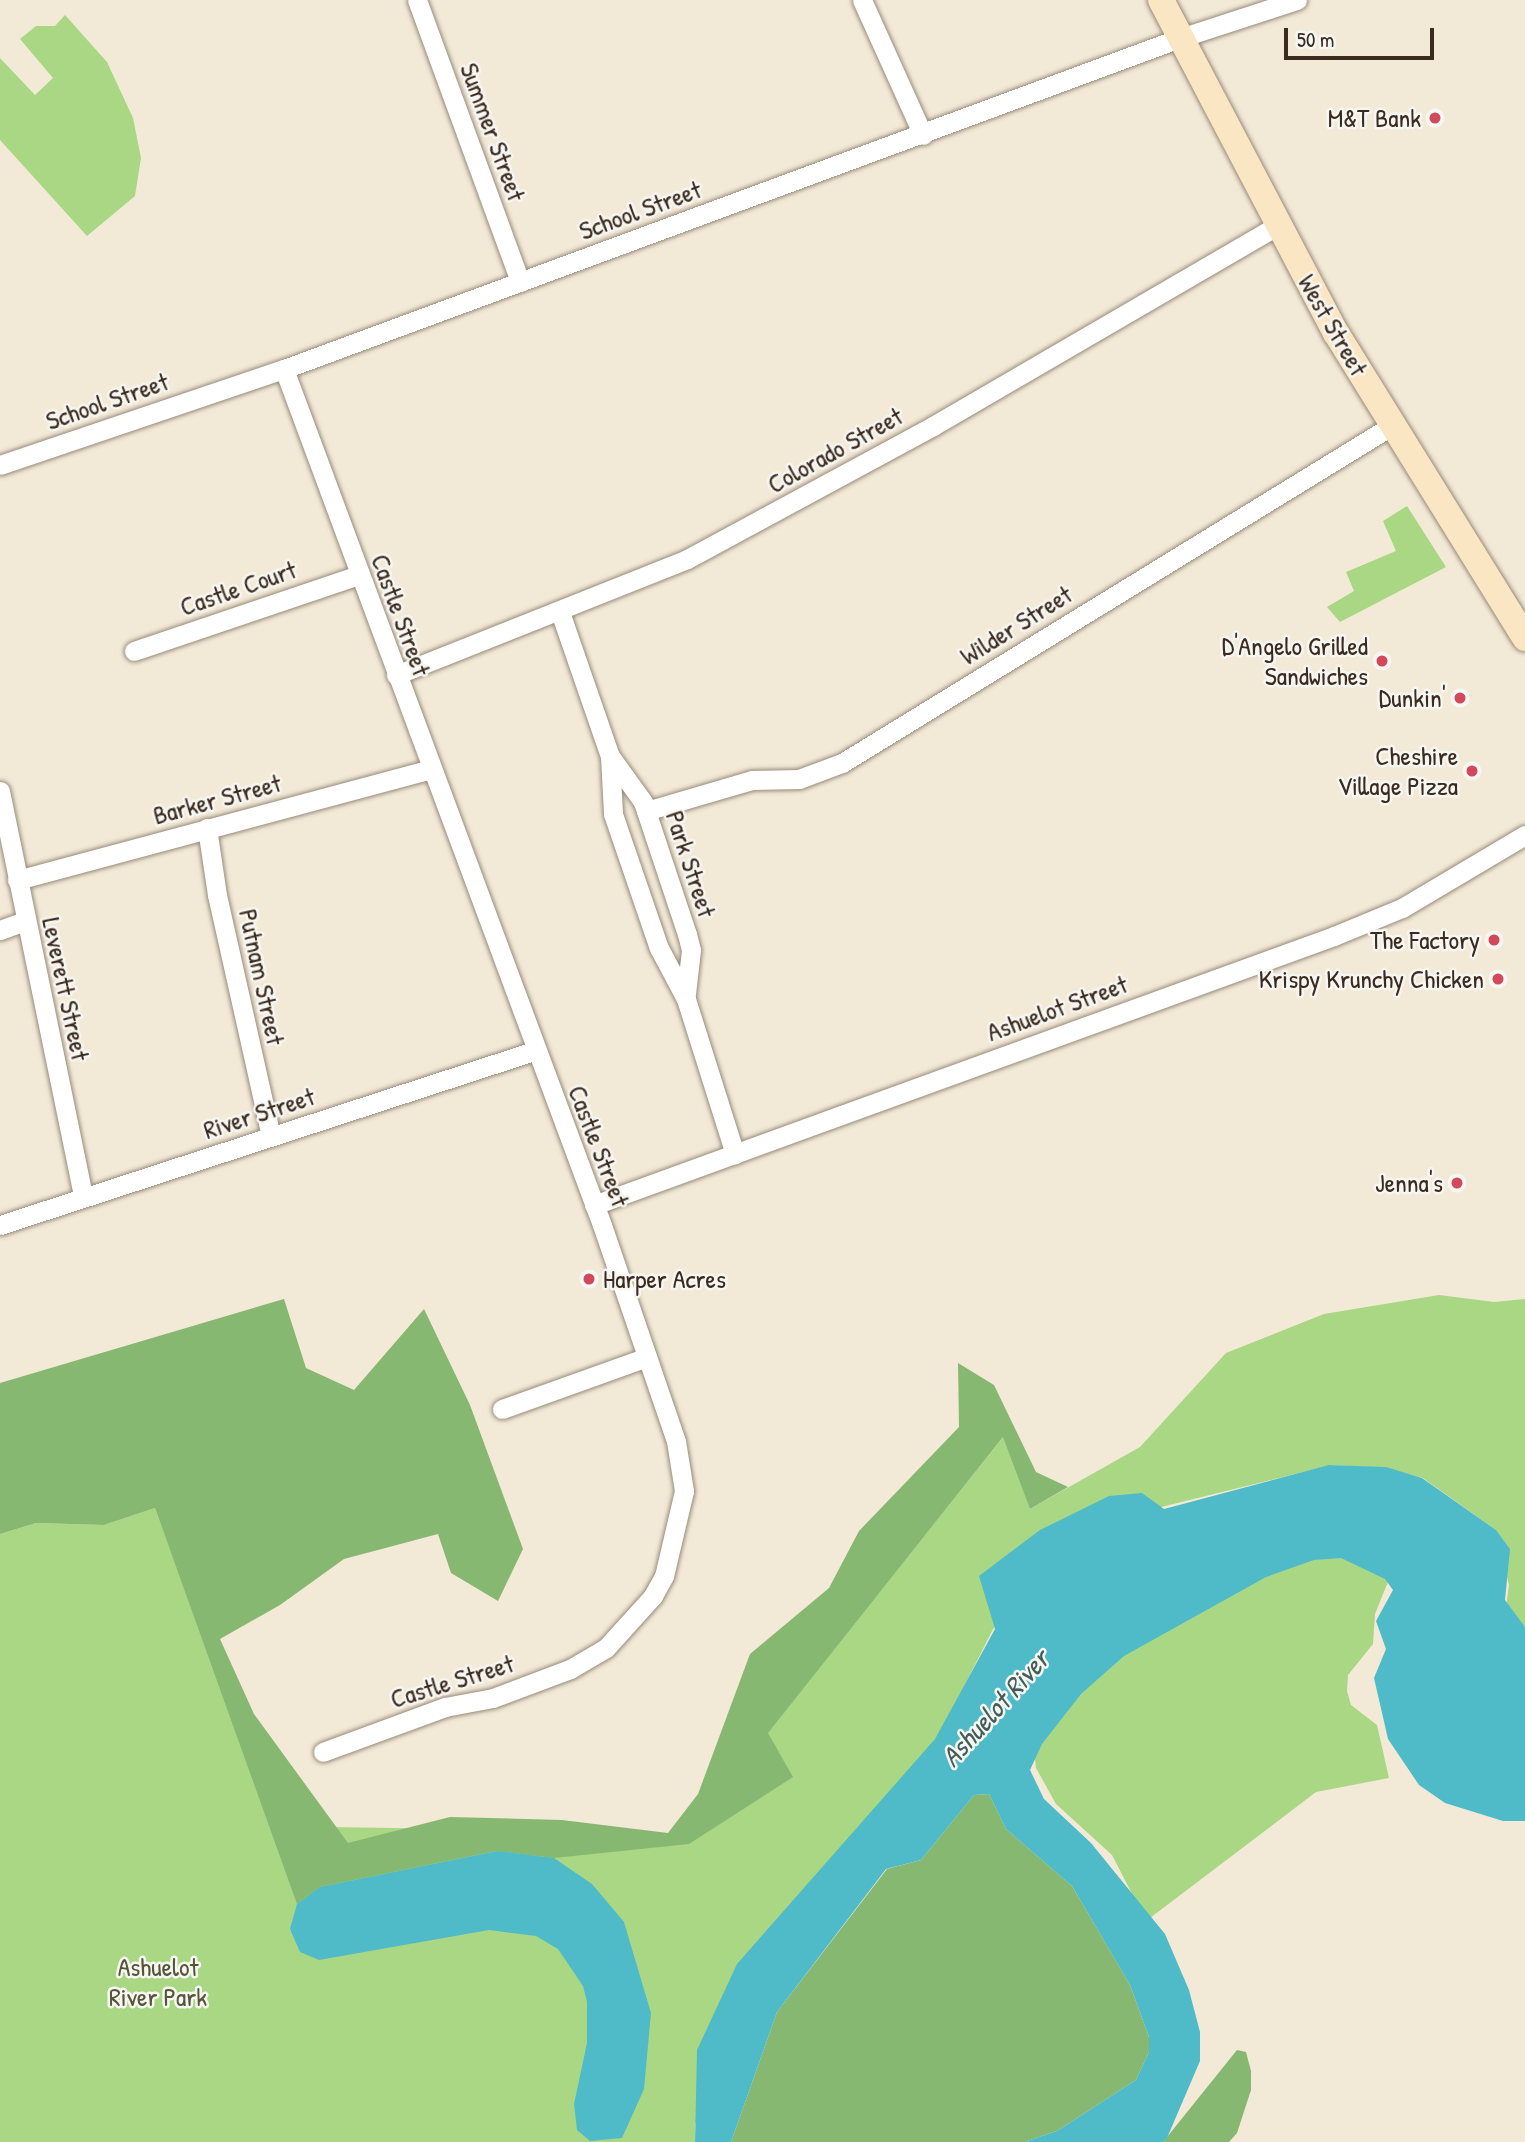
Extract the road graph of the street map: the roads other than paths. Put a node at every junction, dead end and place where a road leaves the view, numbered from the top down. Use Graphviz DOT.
graph roads {
  1 [pos="416,0"];
  2 [pos="862,0"];
  3 [pos="1161,0"];
  4 [pos="1297,0"];
  5 [pos="1180,38"];
  6 [pos="923,135"];
  7 [pos="1276,226"];
  8 [pos="520,282"];
  9 [pos="285,369"];
  10 [pos="1391,426"];
  11 [pos="0,465"];
  12 [pos="358,575"];
  13 [pos="560,612"];
  14 [pos="1525,638"];
  15 [pos="134,651"];
  16 [pos="396,675"];
  17 [pos="610,757"];
  18 [pos="430,769"];
  19 [pos="0,791"];
  20 [pos="646,811"];
  21 [pos="208,828"];
  22 [pos="1525,835"];
  23 [pos="18,880"];
  24 [pos="25,921"];
  25 [pos="0,930"];
  26 [pos="686,999"];
  27 [pos="534,1051"];
  28 [pos="271,1136"];
  29 [pos="735,1154"];
  30 [pos="83,1197"];
  31 [pos="594,1205"];
  32 [pos="0,1225"];
  33 [pos="647,1357"];
  34 [pos="502,1409"];
  35 [pos="323,1752"];
  1 -- 8 [label="street, Summer Street"];
  2 -- 6 [label="street"];
  3 -- 5 [label="street, West Street"];
  4 -- 5 [label="street, School Street"];
  5 -- 6 [label="street, School Street"];
  5 -- 7 [label="street, West Street"];
  6 -- 8 [label="street, School Street"];
  7 -- 10 [label="street, West Street"];
  7 -- 13 [label="street, Colorado Street"];
  8 -- 9 [label="street, School Street"];
  9 -- 11 [label="street, School Street"];
  9 -- 12 [label="street, Castle Street"];
  10 -- 14 [label="street, West Street"];
  10 -- 20 [label="street, Wilder Street"];
  12 -- 15 [label="street, Castle Court"];
  12 -- 16 [label="street, Castle Street"];
  13 -- 16 [label="street, Colorado Street"];
  13 -- 17 [label="street, Park Street"];
  16 -- 18 [label="street, Castle Street"];
  17 -- 20 [label="street, Park Street"];
  17 -- 26 [label="street, Park Street"];
  18 -- 21 [label="street, Barker Street"];
  18 -- 27 [label="street, Castle Street"];
  19 -- 23 [label="street, Leverett Street"];
  20 -- 26 [label="street, Park Street"];
  21 -- 23 [label="street, Barker Street"];
  21 -- 28 [label="street, Putnam Street"];
  22 -- 29 [label="street, Ashuelot Street"];
  23 -- 24 [label="street, Leverett Street"];
  24 -- 25 [label="street"];
  24 -- 30 [label="street, Leverett Street"];
  26 -- 29 [label="street, Park Street"];
  27 -- 28 [label="street, River Street"];
  27 -- 31 [label="street, Castle Street"];
  28 -- 30 [label="street, River Street"];
  29 -- 31 [label="street, Ashuelot Street"];
  30 -- 32 [label="street, River Street"];
  31 -- 33 [label="street, Castle Street"];
  33 -- 34 [label="street"];
  33 -- 35 [label="street, Castle Street"];
}
